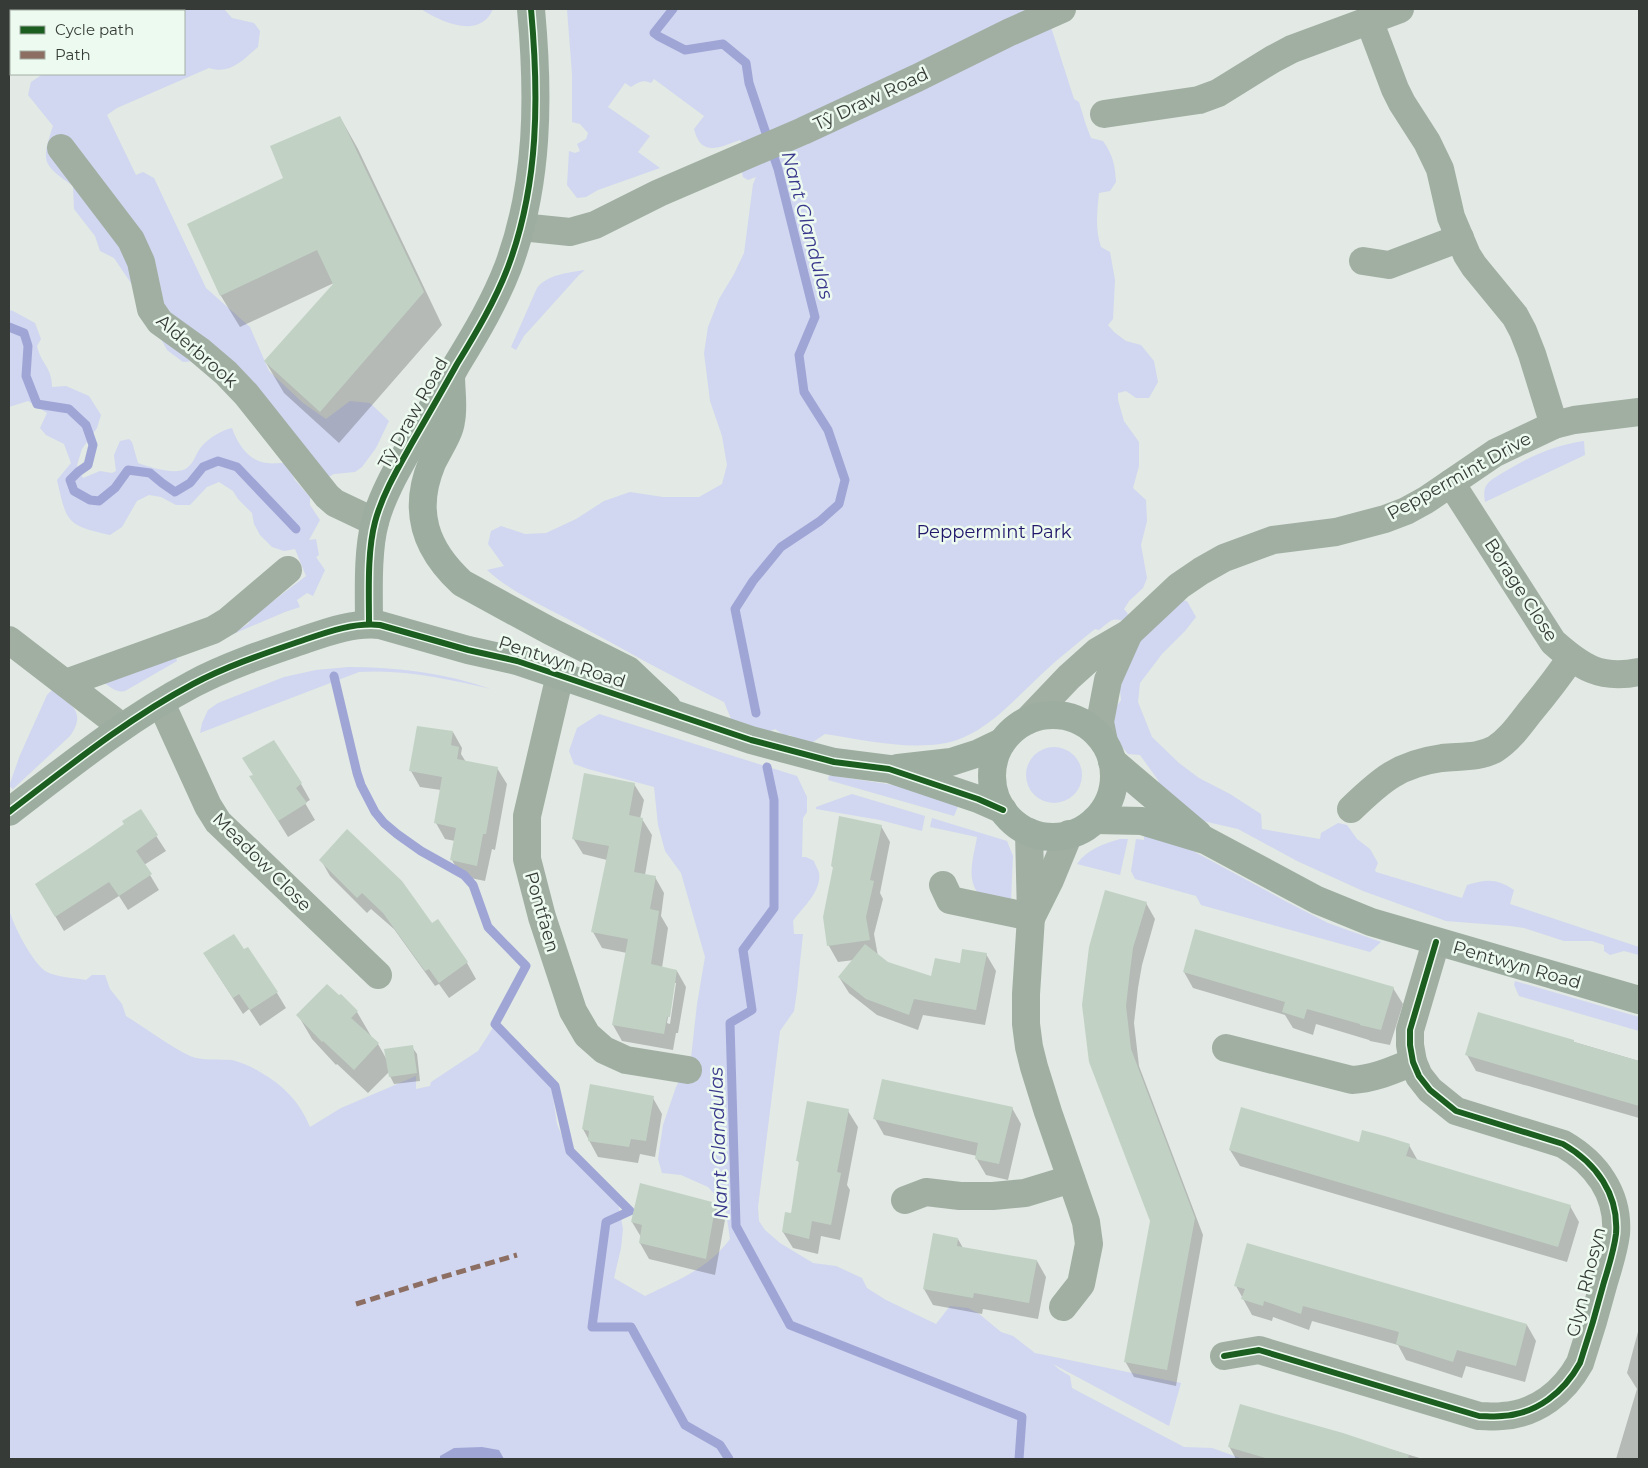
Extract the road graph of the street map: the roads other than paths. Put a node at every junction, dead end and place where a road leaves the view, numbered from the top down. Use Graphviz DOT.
graph roads {
  1 [pos="531,9"];
  2 [pos="1062,9"];
  3 [pos="1400,9"];
  4 [pos="1369,20"];
  5 [pos="1104,114"];
  6 [pos="61,148"];
  7 [pos="521,227"];
  8 [pos="1460,238"];
  9 [pos="1362,261"];
  10 [pos="451,374"];
  11 [pos="1639,412"];
  12 [pos="1554,425"];
  13 [pos="1451,483"];
  14 [pos="375,522"];
  15 [pos="288,570"];
  16 [pos="369,624"];
  17 [pos="1129,633"];
  18 [pos="9,640"];
  19 [pos="1571,658"];
  20 [pos="1639,672"];
  21 [pos="560,675"];
  22 [pos="66,682"];
  23 [pos="161,703"];
  24 [pos="674,714"];
  25 [pos="1028,720"];
  26 [pos="122,727"];
  27 [pos="1002,742"];
  28 [pos="1108,751"];
  29 [pos="889,769"];
  30 [pos="1352,809"];
  31 [pos="1003,810"];
  32 [pos="9,812"];
  33 [pos="1095,820"];
  34 [pos="1029,832"];
  35 [pos="1069,834"];
  36 [pos="1205,840"];
  37 [pos="943,885"];
  38 [pos="1031,917"];
  39 [pos="1436,942"];
  40 [pos="378,975"];
  41 [pos="1639,1000"];
  42 [pos="1226,1048"];
  43 [pos="1414,1062"];
  44 [pos="688,1070"];
  45 [pos="1071,1179"];
  46 [pos="905,1200"];
  47 [pos="1063,1307"];
  48 [pos="1224,1356"];
  1 -- 7 [label="street"];
  2 -- 7 [label="street, Tŷ Draw Road"];
  3 -- 4 [label="street"];
  4 -- 5 [label="street"];
  4 -- 8 [label="street"];
  6 -- 14 [label="street, Alderbrook"];
  7 -- 10 [label="street, Tŷ Draw Road"];
  8 -- 9 [label="street"];
  8 -- 12 [label="street"];
  10 -- 14 [label="street, Tŷ Draw Road"];
  10 -- 24 [label="street"];
  11 -- 12 [label="street, Peppermint Drive"];
  12 -- 13 [label="street, Peppermint Drive"];
  13 -- 17 [label="street, Peppermint Drive"];
  13 -- 19 [label="street, Borage Close"];
  14 -- 16 [label="street, Tŷ Draw Road"];
  15 -- 22 [label="street"];
  16 -- 21 [label="street, Pentwyn Road"];
  16 -- 23 [label="street, Pentwyn Road"];
  17 -- 25 [label="street, Peppermint Drive"];
  17 -- 28 [label="street, Peppermint Drive"];
  18 -- 22 [label="street"];
  19 -- 20 [label="street, Borage Close"];
  19 -- 30 [label="street"];
  21 -- 24 [label="street, Pentwyn Road"];
  21 -- 44 [label="street, Pontfaen"];
  22 -- 26 [label="street"];
  23 -- 26 [label="street, Pentwyn Road"];
  23 -- 40 [label="street, Meadow Close"];
  24 -- 29 [label="street, Pentwyn Road"];
  25 -- 27 [label="street"];
  25 -- 28 [label="street"];
  26 -- 32 [label="street, Pentwyn Road"];
  27 -- 29 [label="street, Pentwyn Road"];
  27 -- 31 [label="street"];
  28 -- 33 [label="street"];
  28 -- 36 [label="street, Pentwyn Road"];
  29 -- 31 [label="street, Pentwyn Road"];
  31 -- 34 [label="street"];
  33 -- 35 [label="street"];
  33 -- 36 [label="street, Pentwyn Road"];
  34 -- 35 [label="street"];
  34 -- 38 [label="street"];
  35 -- 38 [label="street"];
  36 -- 39 [label="street, Pentwyn Road"];
  37 -- 38 [label="street"];
  38 -- 45 [label="street"];
  39 -- 41 [label="street, Pentwyn Road"];
  39 -- 43 [label="street, Glyn Rhosyn"];
  42 -- 43 [label="street"];
  43 -- 48 [label="street, Glyn Rhosyn"];
  45 -- 46 [label="street"];
  45 -- 47 [label="street"];
}
